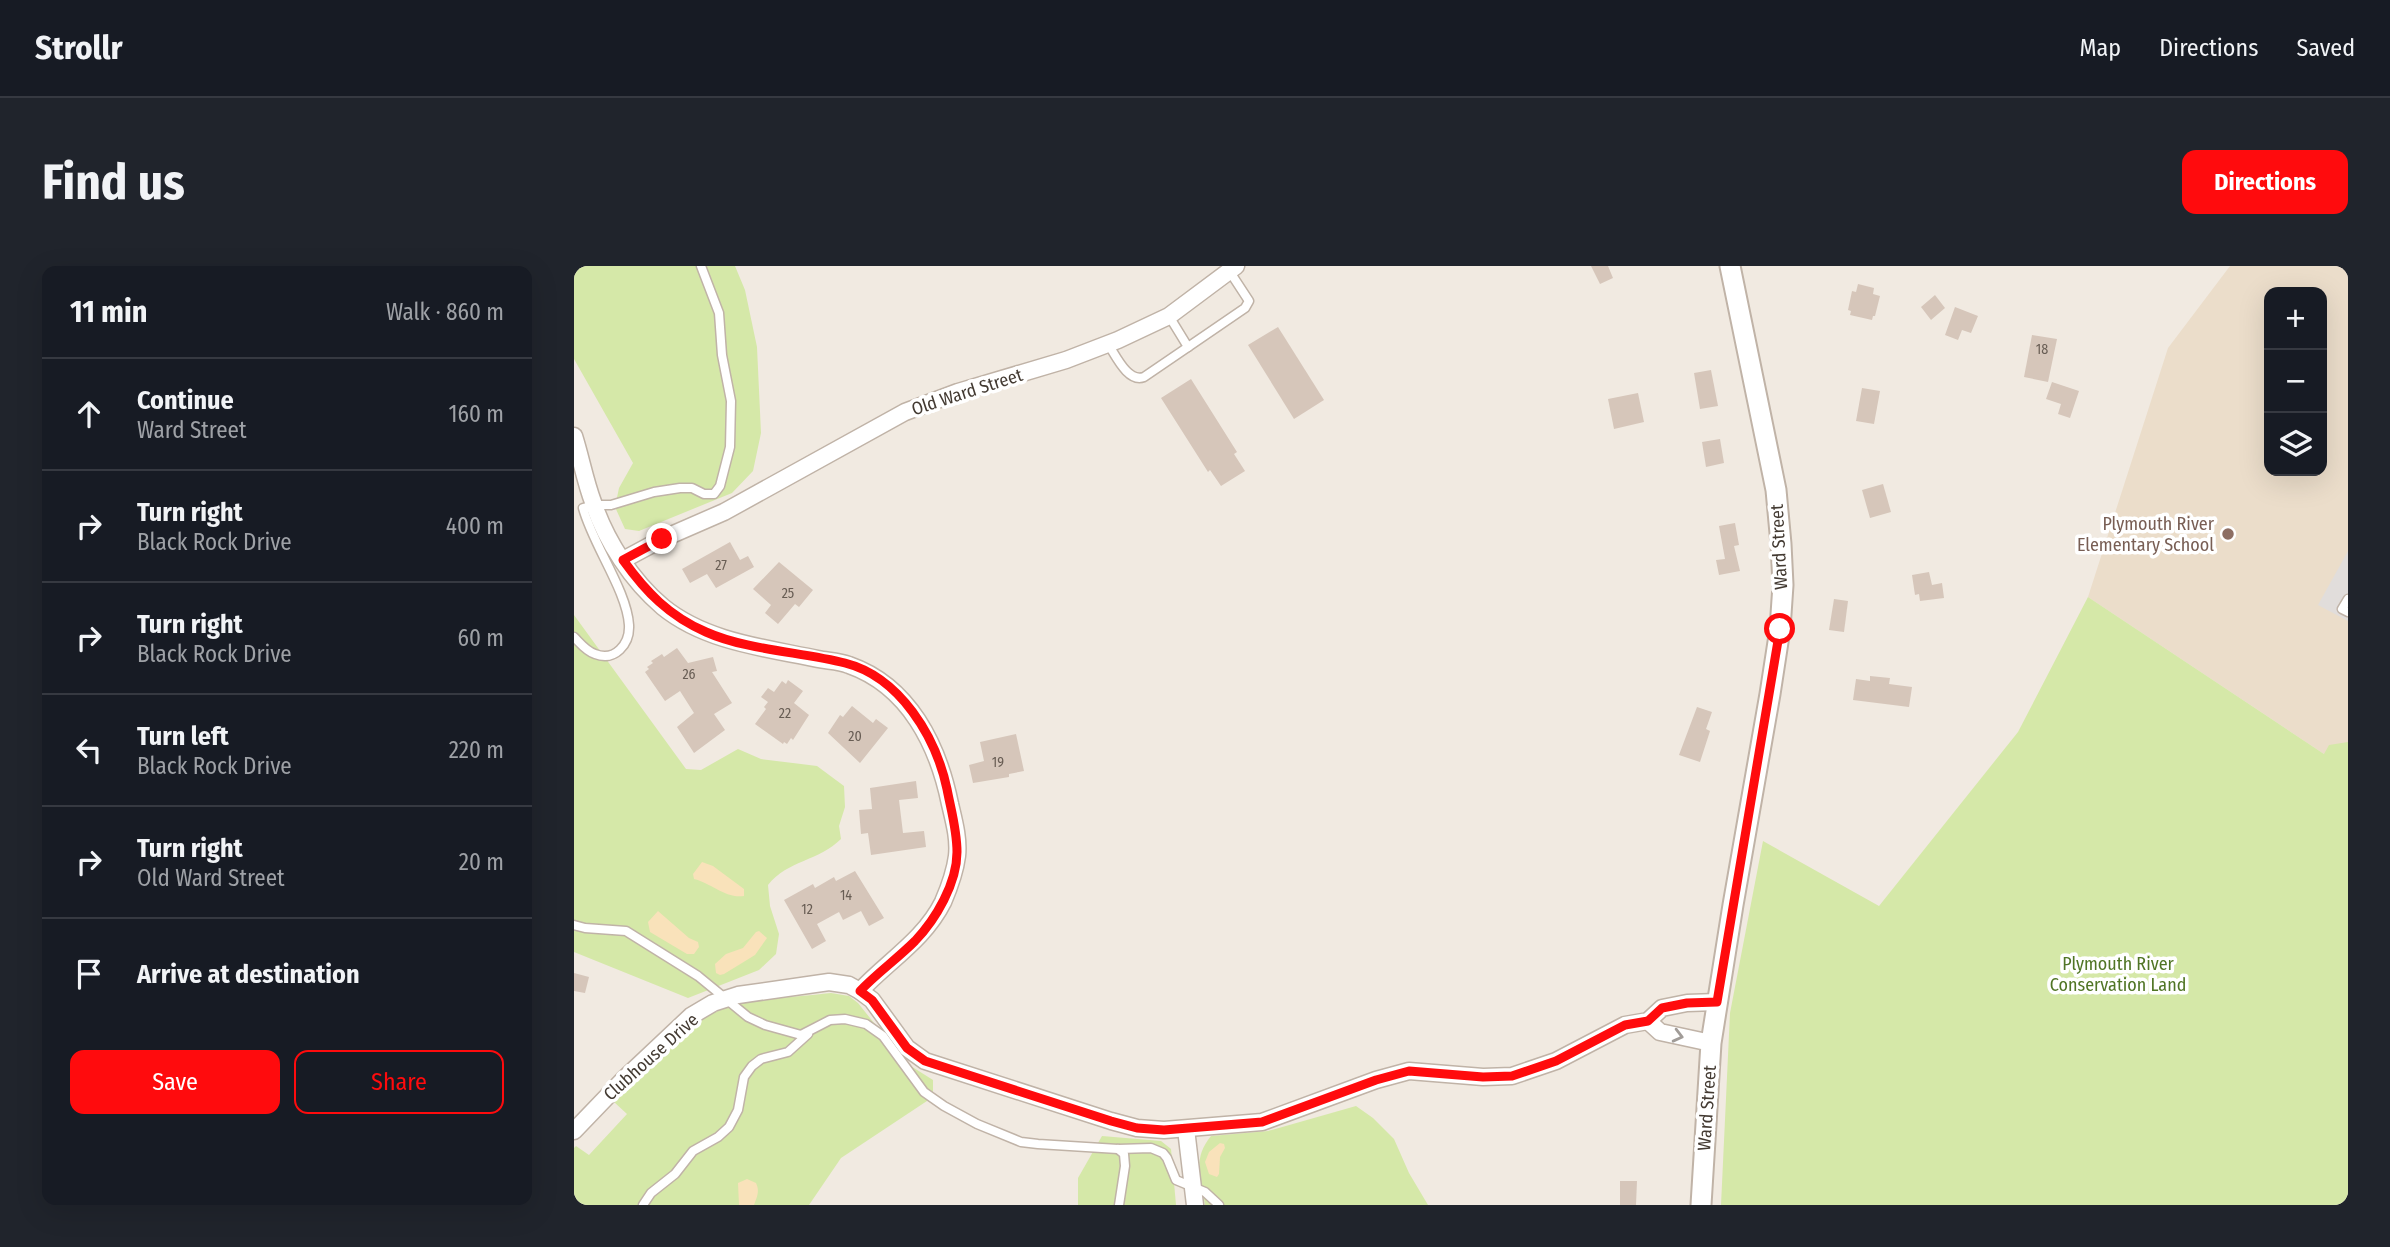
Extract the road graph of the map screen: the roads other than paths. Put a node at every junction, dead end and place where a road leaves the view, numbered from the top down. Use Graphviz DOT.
graph roads {
  1 [pos="701,266"];
  2 [pos="1730,266"];
  3 [pos="1233,269"];
  4 [pos="1169,316"];
  5 [pos="1108,344"];
  6 [pos="1188,347"];
  7 [pos="574,436"];
  8 [pos="582,485"];
  9 [pos="594,505"];
  10 [pos="623,560"];
  11 [pos="2348,599"];
  12 [pos="2348,612"];
  13 [pos="574,637"];
  14 [pos="574,925"];
  15 [pos="860,991"];
  16 [pos="725,999"];
  17 [pos="1717,1002"];
  18 [pos="1648,1021"];
  19 [pos="810,1032"];
  20 [pos="1711,1043"];
  21 [pos="1186,1129"];
  22 [pos="574,1131"];
  23 [pos="1118,1150"];
  24 [pos="1192,1187"];
  25 [pos="643,1205"];
  26 [pos="1119,1205"];
  27 [pos="1195,1205"];
  28 [pos="1219,1205"];
  29 [pos="1701,1205"];
  1 -- 9 [label="lane"];
  2 -- 17 [label="street, Ward Street"];
  3 -- 4 [label="street, Old Ward Street"];
  3 -- 6 [label="lane"];
  4 -- 5 [label="street, Old Ward Street"];
  4 -- 6 [label="lane"];
  5 -- 6 [label="lane"];
  5 -- 10 [label="street, Old Ward Street"];
  7 -- 8 [label="street"];
  8 -- 9 [label="street"];
  9 -- 10 [label="street"];
  9 -- 13 [label="lane"];
  10 -- 15 [label="street"];
  11 -- 12 [label="lane"];
  14 -- 16 [label="lane"];
  15 -- 16 [label="street, Clubhouse Drive"];
  15 -- 21 [label="street"];
  16 -- 19 [label="lane"];
  16 -- 22 [label="street, Clubhouse Drive"];
  17 -- 18 [label="street"];
  17 -- 20 [label="street, Ward Street"];
  18 -- 20 [label="street, one-way"];
  18 -- 21 [label="street"];
  19 -- 23 [label="lane"];
  19 -- 25 [label="lane"];
  20 -- 29 [label="street, Ward Street"];
  21 -- 24 [label="street"];
  23 -- 24 [label="lane"];
  23 -- 26 [label="lane"];
  24 -- 27 [label="street"];
  24 -- 28 [label="lane"];
}
